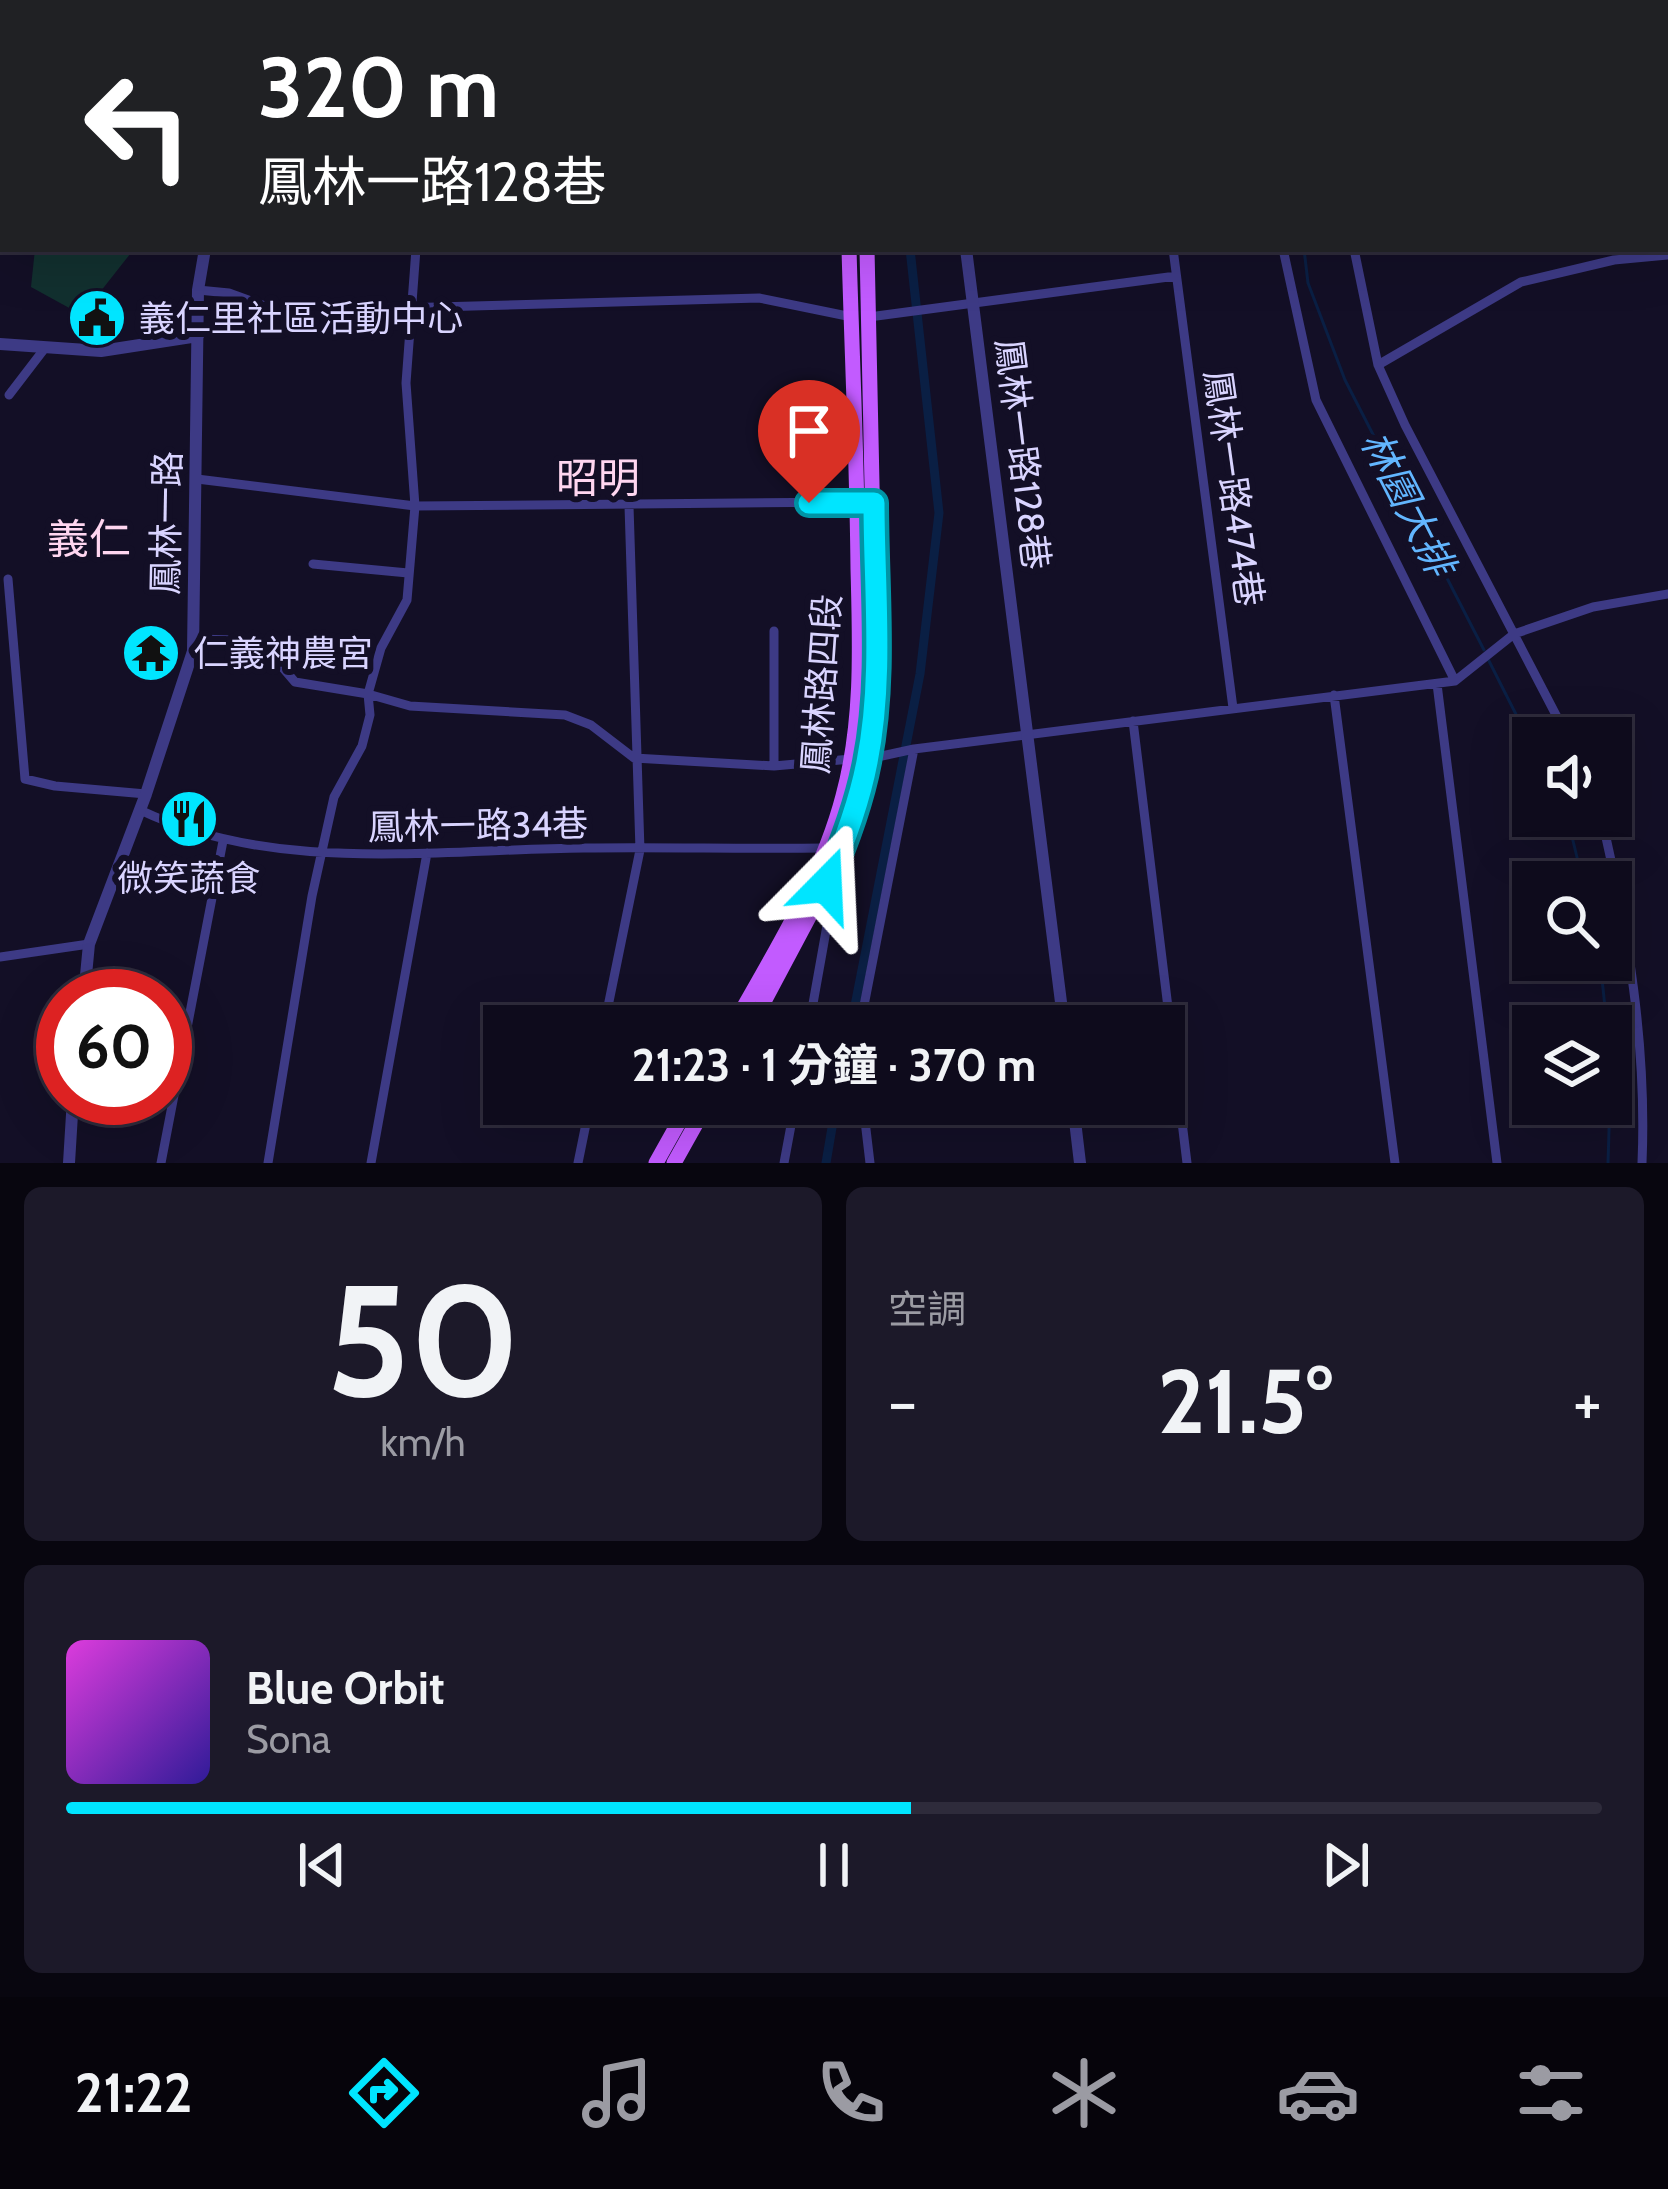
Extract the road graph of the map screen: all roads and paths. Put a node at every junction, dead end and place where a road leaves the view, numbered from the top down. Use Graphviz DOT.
graph roads {
  1 [pos="205,252"];
  2 [pos="416,252"];
  3 [pos="849,252"];
  4 [pos="867,252"];
  5 [pos="967,252"];
  6 [pos="1173,252"];
  7 [pos="1283,252"];
  8 [pos="1355,252"];
  9 [pos="1668,255"];
  10 [pos="1176,276"];
  11 [pos="199,290"];
  12 [pos="973,301"];
  13 [pos="410,308"];
  14 [pos="860,317"];
  15 [pos="198,336"];
  16 [pos="0,344"];
  17 [pos="45,348"];
  18 [pos="1378,365"];
  19 [pos="9,395"];
  20 [pos="197,479"];
  21 [pos="866,502"];
  22 [pos="415,506"];
  23 [pos="628,506"];
  24 [pos="313,564"];
  25 [pos="408,573"];
  26 [pos="8,579"];
  27 [pos="1668,594"];
  28 [pos="774,631"];
  29 [pos="1511,638"];
  30 [pos="194,639"];
  31 [pos="1458,680"];
  32 [pos="1437,684"];
  33 [pos="368,694"];
  34 [pos="1334,695"];
  35 [pos="1233,708"];
  36 [pos="1556,717"];
  37 [pos="1133,721"];
  38 [pos="1030,737"];
  39 [pos="911,750"];
  40 [pos="634,758"];
  41 [pos="860,759"];
  42 [pos="774,766"];
  43 [pos="146,794"];
  44 [pos="140,810"];
  45 [pos="1606,837"];
  46 [pos="223,841"];
  47 [pos="824,848"];
  48 [pos="640,850"];
  49 [pos="321,851"];
  50 [pos="427,853"];
  51 [pos="815,868"];
  52 [pos="826,885"];
  53 [pos="89,944"];
  54 [pos="0,957"];
  55 [pos="87,969"];
  56 [pos="608,1005"];
  57 [pos="745,1005"];
  58 [pos="762,1005"];
  59 [pos="813,1005"];
  60 [pos="864,1005"];
  61 [pos="1062,1005"];
  62 [pos="72,1125"];
  63 [pos="586,1125"];
  64 [pos="677,1125"];
  65 [pos="695,1125"];
  66 [pos="791,1125"];
  67 [pos="865,1125"];
  68 [pos="1075,1125"];
  69 [pos="69,1163"];
  70 [pos="160,1163"];
  71 [pos="268,1163"];
  72 [pos="371,1163"];
  73 [pos="578,1163"];
  74 [pos="656,1163"];
  75 [pos="674,1163"];
  76 [pos="784,1163"];
  77 [pos="870,1163"];
  78 [pos="1080,1163"];
  79 [pos="1187,1163"];
  80 [pos="1395,1163"];
  81 [pos="1497,1163"];
  82 [pos="1642,1163"];
  1 -- 11 [label="street, 鳳林一路"];
  2 -- 13 [label="street"];
  3 -- 14 [label="main road, 鳳林路四段"];
  4 -- 14 [label="main road, 鳳林路四段"];
  5 -- 12 [label="street"];
  6 -- 10 [label="street, 鳳林一路474巷"];
  7 -- 31 [label="street"];
  8 -- 18 [label="street"];
  9 -- 18 [label="street"];
  10 -- 12 [label="street"];
  10 -- 35 [label="street, 鳳林一路474巷"];
  11 -- 13 [label="street, 鳳林一路128巷"];
  11 -- 15 [label="street, 鳳林一路"];
  12 -- 14 [label="street, 鳳林一路128巷"];
  12 -- 38 [label="street, 鳳林一路128巷"];
  13 -- 14 [label="street, 鳳林一路128巷"];
  13 -- 22 [label="street"];
  14 -- 21 [label="main road, 鳳林路四段"];
  15 -- 17 [label="street"];
  15 -- 20 [label="street, 鳳林一路"];
  16 -- 17 [label="street"];
  17 -- 19 [label="street"];
  18 -- 29 [label="street"];
  20 -- 22 [label="street"];
  20 -- 30 [label="street, 鳳林一路"];
  21 -- 23 [label="street"];
  21 -- 41 [label="main road, 鳳林路四段"];
  22 -- 23 [label="street"];
  22 -- 25 [label="street"];
  23 -- 40 [label="street"];
  24 -- 25 [label="street"];
  25 -- 33 [label="street"];
  26 -- 43 [label="street"];
  27 -- 29 [label="street"];
  28 -- 42 [label="street"];
  29 -- 31 [label="street"];
  29 -- 36 [label="street"];
  30 -- 33 [label="street"];
  30 -- 43 [label="street, 鳳林一路"];
  31 -- 32 [label="street"];
  32 -- 34 [label="street"];
  32 -- 81 [label="street"];
  33 -- 40 [label="street"];
  33 -- 49 [label="street"];
  34 -- 35 [label="street"];
  34 -- 80 [label="street"];
  35 -- 37 [label="street"];
  37 -- 38 [label="street"];
  37 -- 79 [label="street"];
  38 -- 39 [label="street"];
  38 -- 61 [label="street, 鳳林一路128巷"];
  39 -- 41 [label="street"];
  39 -- 60 [label="street"];
  40 -- 42 [label="street"];
  40 -- 48 [label="street"];
  41 -- 42 [label="street"];
  41 -- 47 [label="main road, 鳳林路四段"];
  41 -- 52 [label="main road, 鳳林路四段"];
  43 -- 44 [label="street, 鳳林一路"];
  44 -- 46 [label="street, 鳳林一路34巷"];
  44 -- 53 [label="street, 鳳林一路"];
  45 -- 82 [label="street"];
  46 -- 49 [label="street, 鳳林一路34巷"];
  46 -- 70 [label="street"];
  47 -- 48 [label="street, 鳳林一路34巷"];
  47 -- 51 [label="main road, 鳳林路四段"];
  48 -- 50 [label="street, 鳳林一路34巷"];
  48 -- 56 [label="street"];
  49 -- 50 [label="street, 鳳林一路34巷"];
  49 -- 71 [label="street"];
  50 -- 72 [label="street"];
  51 -- 52 [label="street"];
  51 -- 57 [label="main road, 鳳林路四段"];
  52 -- 58 [label="main road, 鳳林路四段"];
  52 -- 59 [label="street"];
  53 -- 54 [label="street"];
  53 -- 55 [label="street, 鳳林一路"];
  62 -- 69 [label="street"];
  63 -- 73 [label="street"];
  64 -- 74 [label="main road"];
  65 -- 75 [label="main road"];
  66 -- 76 [label="street"];
  67 -- 77 [label="street"];
  68 -- 78 [label="street"];
}
